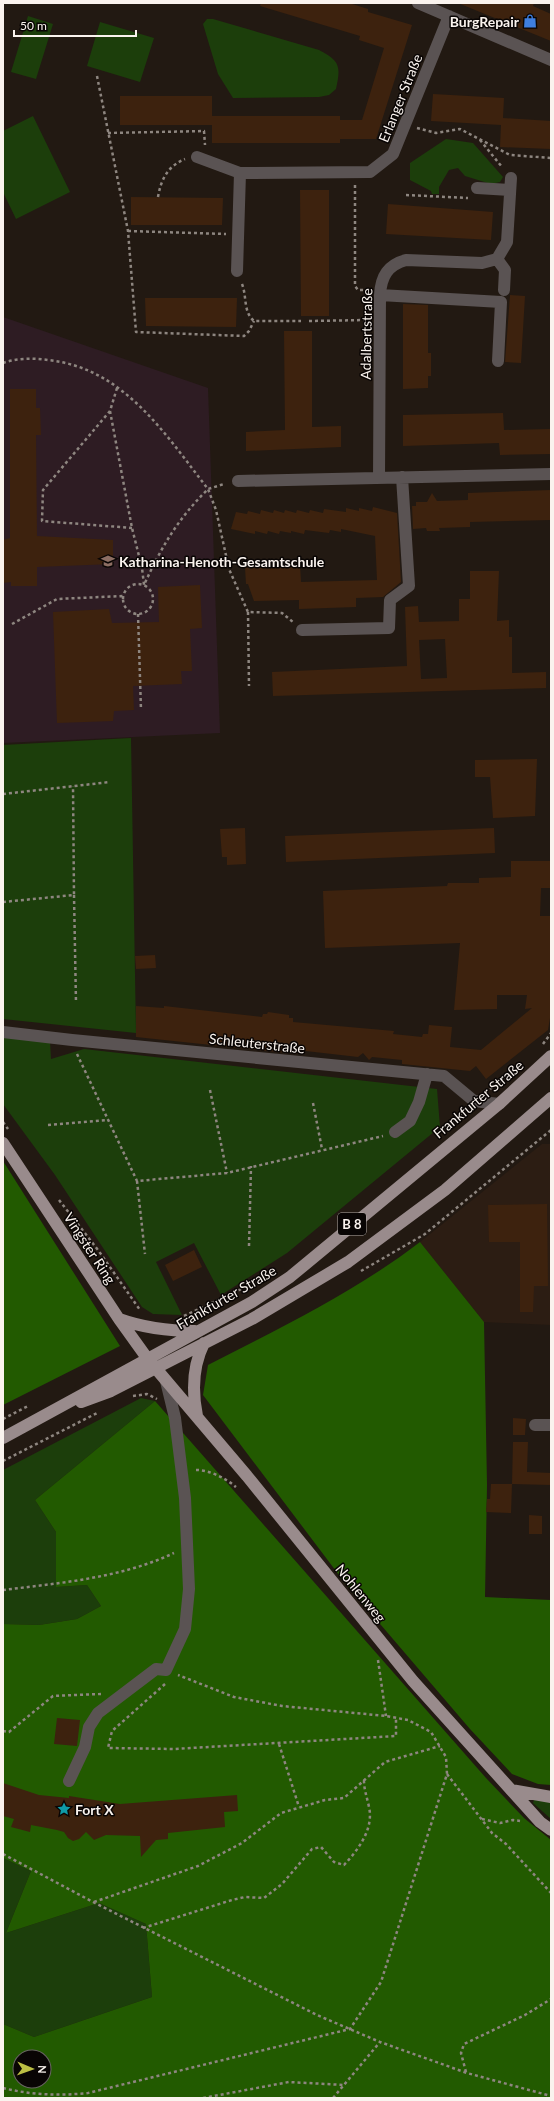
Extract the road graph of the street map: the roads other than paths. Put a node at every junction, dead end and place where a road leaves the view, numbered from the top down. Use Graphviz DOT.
graph roads {
  1 [pos="418,3"];
  2 [pos="449,16"];
  3 [pos="551,60"];
  4 [pos="201,158"];
  5 [pos="240,173"];
  6 [pos="511,178"];
  7 [pos="477,188"];
  8 [pos="510,190"];
  9 [pos="497,259"];
  10 [pos="237,271"];
  11 [pos="504,290"];
  12 [pos="380,293"];
  13 [pos="498,361"];
  14 [pos="551,474"];
  15 [pos="402,477"];
  16 [pos="379,478"];
  17 [pos="238,481"];
  18 [pos="302,630"];
  19 [pos="3,1032"];
  20 [pos="551,1056"];
  21 [pos="427,1074"];
  22 [pos="548,1102"];
  23 [pos="498,1104"];
  24 [pos="395,1132"];
  25 [pos="7,1139"];
  26 [pos="119,1319"];
  27 [pos="196,1332"];
  28 [pos="204,1343"];
  29 [pos="147,1358"];
  30 [pos="155,1368"];
  31 [pos="166,1381"];
  32 [pos="46,1416"];
  33 [pos="197,1418"];
  34 [pos="535,1425"];
  35 [pos="551,1425"];
  36 [pos="3,1438"];
  37 [pos="69,1781"];
  38 [pos="511,1790"];
  39 [pos="551,1797"];
  40 [pos="551,1830"];
  1 -- 2 [label="street"];
  2 -- 3 [label="street"];
  2 -- 5 [label="street, Erlanger Straße"];
  4 -- 5 [label="street, Erlanger Straße"];
  5 -- 10 [label="street"];
  6 -- 8 [label="street"];
  7 -- 8 [label="street"];
  8 -- 9 [label="street"];
  9 -- 11 [label="street"];
  9 -- 12 [label="street, Adalbertstraße"];
  12 -- 13 [label="street"];
  12 -- 16 [label="street, Adalbertstraße"];
  14 -- 15 [label="street"];
  15 -- 16 [label="street"];
  15 -- 18 [label="street"];
  16 -- 17 [label="street"];
  19 -- 21 [label="street, Schleuterstraße"];
  20 -- 23 [label="main road, Frankfurter Straße / B 8"];
  21 -- 23 [label="street, Schleuterstraße"];
  21 -- 24 [label="street"];
  22 -- 28 [label="main road, Frankfurter Straße / B 8"];
  23 -- 27 [label="main road, Frankfurter Straße / B 8"];
  25 -- 26 [label="main road, Vingster Ring"];
  26 -- 27 [label="main road"];
  26 -- 29 [label="main road, Vingster Ring"];
  27 -- 29 [label="main road, Frankfurter Straße / B 8"];
  28 -- 30 [label="main road, Frankfurter Straße / B 8"];
  28 -- 33 [label="main road"];
  29 -- 30 [label="main road, Vingster Ring"];
  29 -- 32 [label="main road, Frankfurter Straße / B 8"];
  30 -- 31 [label="main road, Nohlenweg"];
  30 -- 32 [label="main road, Frankfurter Straße / B 8"];
  31 -- 33 [label="main road, Nohlenweg"];
  31 -- 37 [label="street"];
  32 -- 36 [label="main road, Frankfurter Straße / B 8"];
  33 -- 38 [label="main road, Nohlenweg"];
  34 -- 35 [label="street"];
  38 -- 39 [label="main road"];
  38 -- 40 [label="main road, Nohlenweg"];
}
